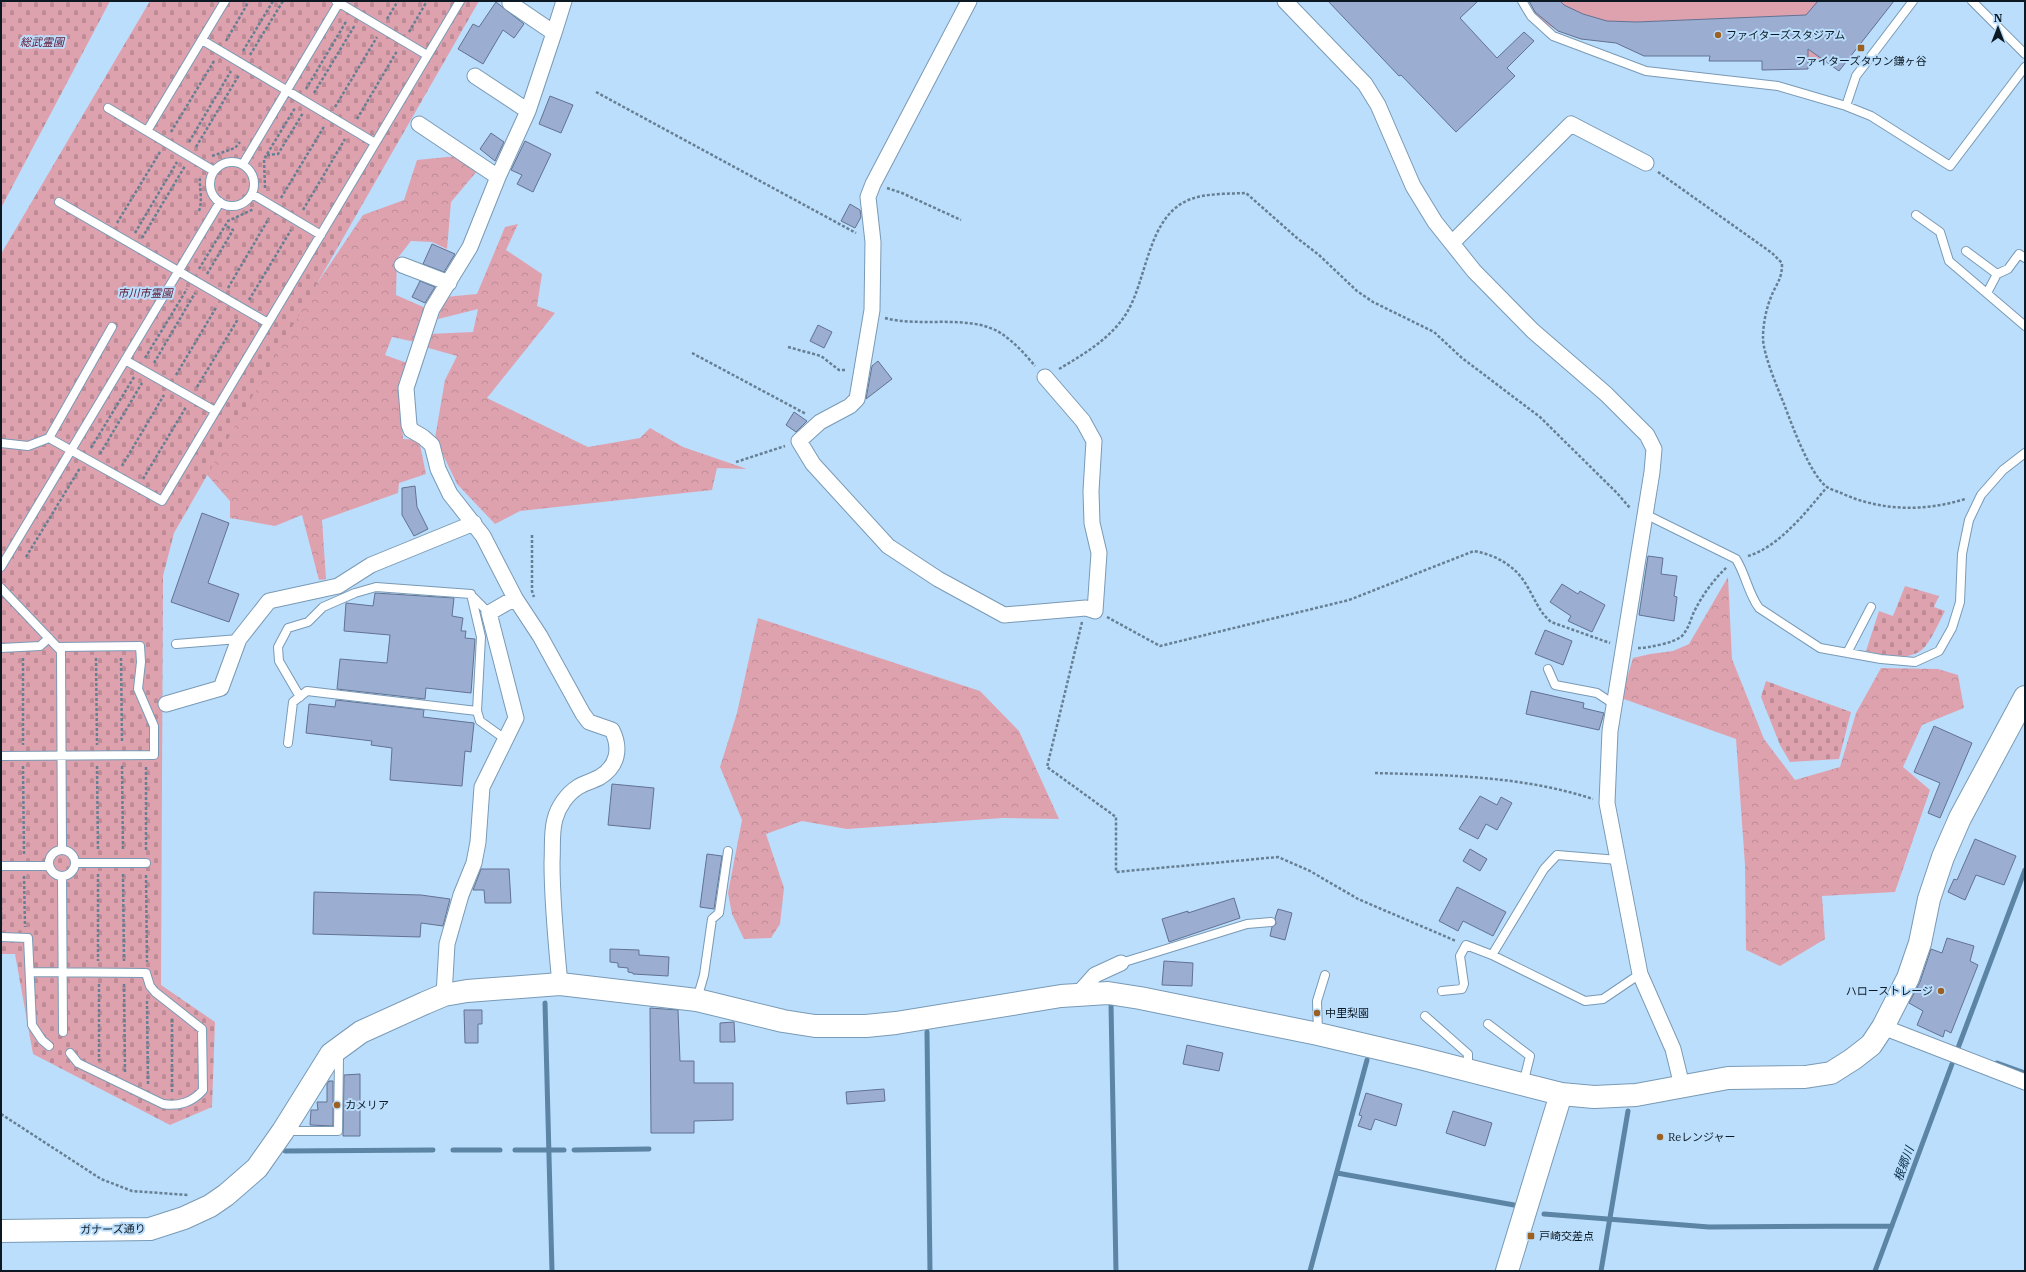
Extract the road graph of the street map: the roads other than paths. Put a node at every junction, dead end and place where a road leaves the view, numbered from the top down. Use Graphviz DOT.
graph roads {
  1 [pos="225,1"];
  2 [pos="460,1"];
  3 [pos="564,1"];
  4 [pos="969,1"];
  5 [pos="1285,1"];
  6 [pos="1522,1"];
  7 [pos="1913,1"];
  8 [pos="1972,1"];
  9 [pos="339,2"];
  10 [pos="510,3"];
  11 [pos="554,33"];
  12 [pos="202,40"];
  13 [pos="2025,54"];
  14 [pos="427,56"];
  15 [pos="2025,67"];
  16 [pos="475,76"];
  17 [pos="287,91"];
  18 [pos="1846,106"];
  19 [pos="108,108"];
  20 [pos="528,111"];
  21 [pos="419,124"];
  22 [pos="147,131"];
  23 [pos="375,143"];
  24 [pos="1646,163"];
  25 [pos="243,164"];
  26 [pos="214,171"];
  27 [pos="498,177"];
  28 [pos="252,194"];
  29 [pos="59,202"];
  30 [pos="220,202"];
  31 [pos="1916,215"];
  32 [pos="321,234"];
  33 [pos="1452,244"];
  34 [pos="1966,251"];
  35 [pos="2025,258"];
  36 [pos="402,265"];
  37 [pos="179,271"];
  38 [pos="1996,274"];
  39 [pos="450,283"];
  40 [pos="1987,293"];
  41 [pos="268,323"];
  42 [pos="2025,326"];
  43 [pos="112,327"];
  44 [pos="125,360"];
  45 [pos="1045,377"];
  46 [pos="215,411"];
  47 [pos="49,438"];
  48 [pos="1,443"];
  49 [pos="71,450"];
  50 [pos="2025,453"];
  51 [pos="1644,519"];
  52 [pos="474,523"];
  53 [pos="1,567"];
  54 [pos="1,588"];
  55 [pos="471,594"];
  56 [pos="515,598"];
  57 [pos="1871,607"];
  58 [pos="489,613"];
  59 [pos="49,638"];
  60 [pos="239,639"];
  61 [pos="176,644"];
  62 [pos="58,647"];
  63 [pos="1,648"];
  64 [pos="1847,653"];
  65 [pos="1548,669"];
  66 [pos="300,697"];
  67 [pos="2025,697"];
  68 [pos="166,704"];
  69 [pos="1615,705"];
  70 [pos="477,711"];
  71 [pos="505,739"];
  72 [pos="288,743"];
  73 [pos="1,756"];
  74 [pos="62,756"];
  75 [pos="62,850"];
  76 [pos="728,851"];
  77 [pos="1618,860"];
  78 [pos="75,863"];
  79 [pos="146,863"];
  80 [pos="1,866"];
  81 [pos="49,866"];
  82 [pos="62,877"];
  83 [pos="1271,922"];
  84 [pos="1,937"];
  85 [pos="1492,955"];
  86 [pos="1121,963"];
  87 [pos="30,972"];
  88 [pos="62,972"];
  89 [pos="1640,974"];
  90 [pos="1325,975"];
  91 [pos="560,984"];
  92 [pos="1442,991"];
  93 [pos="1078,994"];
  94 [pos="444,995"];
  95 [pos="697,1000"];
  96 [pos="1425,1016"];
  97 [pos="1488,1024"];
  98 [pos="1883,1027"];
  99 [pos="62,1032"];
  100 [pos="1318,1034"];
  101 [pos="49,1046"];
  102 [pos="70,1053"];
  103 [pos="331,1054"];
  104 [pos="1468,1070"];
  105 [pos="2025,1082"];
  106 [pos="1523,1085"];
  107 [pos="1682,1086"];
  108 [pos="1561,1094"];
  109 [pos="283,1131"];
  110 [pos="1,1231"];
  111 [pos="1507,1271"];
  1 -- 12 [label="lane"];
  2 -- 14 [label="lane"];
  3 -- 11 [label="street"];
  4 -- 45 [label="street"];
  5 -- 33 [label="street"];
  6 -- 18 [label="lane"];
  7 -- 18 [label="lane"];
  8 -- 13 [label="lane"];
  9 -- 14 [label="lane"];
  9 -- 17 [label="lane"];
  10 -- 11 [label="street"];
  11 -- 20 [label="street"];
  12 -- 17 [label="lane"];
  12 -- 22 [label="lane"];
  14 -- 23 [label="lane"];
  15 -- 18 [label="lane"];
  16 -- 20 [label="street"];
  17 -- 23 [label="lane"];
  17 -- 25 [label="lane"];
  19 -- 22 [label="lane"];
  20 -- 27 [label="street"];
  21 -- 27 [label="street"];
  22 -- 26 [label="lane"];
  23 -- 32 [label="lane"];
  24 -- 33 [label="street"];
  25 -- 26 [label="lane"];
  25 -- 28 [label="lane"];
  26 -- 30 [label="lane"];
  27 -- 39 [label="street"];
  28 -- 30 [label="lane"];
  28 -- 32 [label="lane"];
  29 -- 37 [label="lane"];
  30 -- 37 [label="lane"];
  31 -- 40 [label="lane"];
  32 -- 41 [label="lane"];
  33 -- 51 [label="street"];
  34 -- 38 [label="lane"];
  35 -- 38 [label="lane"];
  36 -- 39 [label="street"];
  37 -- 41 [label="lane"];
  37 -- 44 [label="lane"];
  38 -- 40 [label="lane"];
  39 -- 52 [label="street"];
  40 -- 42 [label="lane"];
  41 -- 46 [label="lane"];
  43 -- 47 [label="lane"];
  44 -- 46 [label="lane"];
  44 -- 49 [label="lane"];
  46 -- 49 [label="lane"];
  47 -- 48 [label="lane"];
  47 -- 49 [label="lane"];
  49 -- 53 [label="lane"];
  50 -- 64 [label="lane"];
  51 -- 64 [label="lane"];
  51 -- 69 [label="street"];
  52 -- 56 [label="street"];
  52 -- 60 [label="street"];
  54 -- 59 [label="lane"];
  55 -- 58 [label="lane"];
  55 -- 66 [label="lane"];
  55 -- 70 [label="lane"];
  56 -- 58 [label="street"];
  56 -- 91 [label="street"];
  57 -- 64 [label="lane"];
  58 -- 71 [label="street"];
  59 -- 62 [label="lane"];
  59 -- 63 [label="lane"];
  60 -- 61 [label="lane"];
  60 -- 68 [label="street"];
  62 -- 74 [label="lane"];
  62 -- 74 [label="lane"];
  65 -- 69 [label="lane"];
  66 -- 70 [label="lane"];
  66 -- 72 [label="lane"];
  67 -- 98 [label="street"];
  69 -- 77 [label="street"];
  70 -- 71 [label="lane"];
  71 -- 94 [label="street"];
  73 -- 74 [label="lane"];
  74 -- 75 [label="lane"];
  75 -- 78 [label="lane"];
  75 -- 81 [label="lane"];
  76 -- 95 [label="lane"];
  77 -- 85 [label="lane"];
  77 -- 89 [label="street"];
  78 -- 79 [label="lane"];
  78 -- 82 [label="lane"];
  80 -- 81 [label="lane"];
  81 -- 82 [label="lane"];
  82 -- 88 [label="lane"];
  83 -- 86 [label="lane"];
  84 -- 87 [label="lane"];
  85 -- 89 [label="lane"];
  85 -- 92 [label="lane"];
  86 -- 93 [label="street"];
  87 -- 88 [label="lane"];
  87 -- 101 [label="lane"];
  88 -- 99 [label="lane"];
  88 -- 102 [label="lane"];
  89 -- 107 [label="street"];
  90 -- 100 [label="lane"];
  91 -- 94 [label="street"];
  91 -- 95 [label="street"];
  93 -- 95 [label="street"];
  93 -- 100 [label="street"];
  94 -- 103 [label="street"];
  96 -- 104 [label="lane"];
  97 -- 106 [label="lane"];
  98 -- 105 [label="street"];
  98 -- 107 [label="street"];
  100 -- 104 [label="street"];
  103 -- 109 [label="street, ガナーズ通り"];
  103 -- 109 [label="lane"];
  104 -- 106 [label="street"];
  106 -- 108 [label="street"];
  107 -- 108 [label="street"];
  108 -- 111 [label="street"];
  109 -- 110 [label="street, ガナーズ通り"];
}
